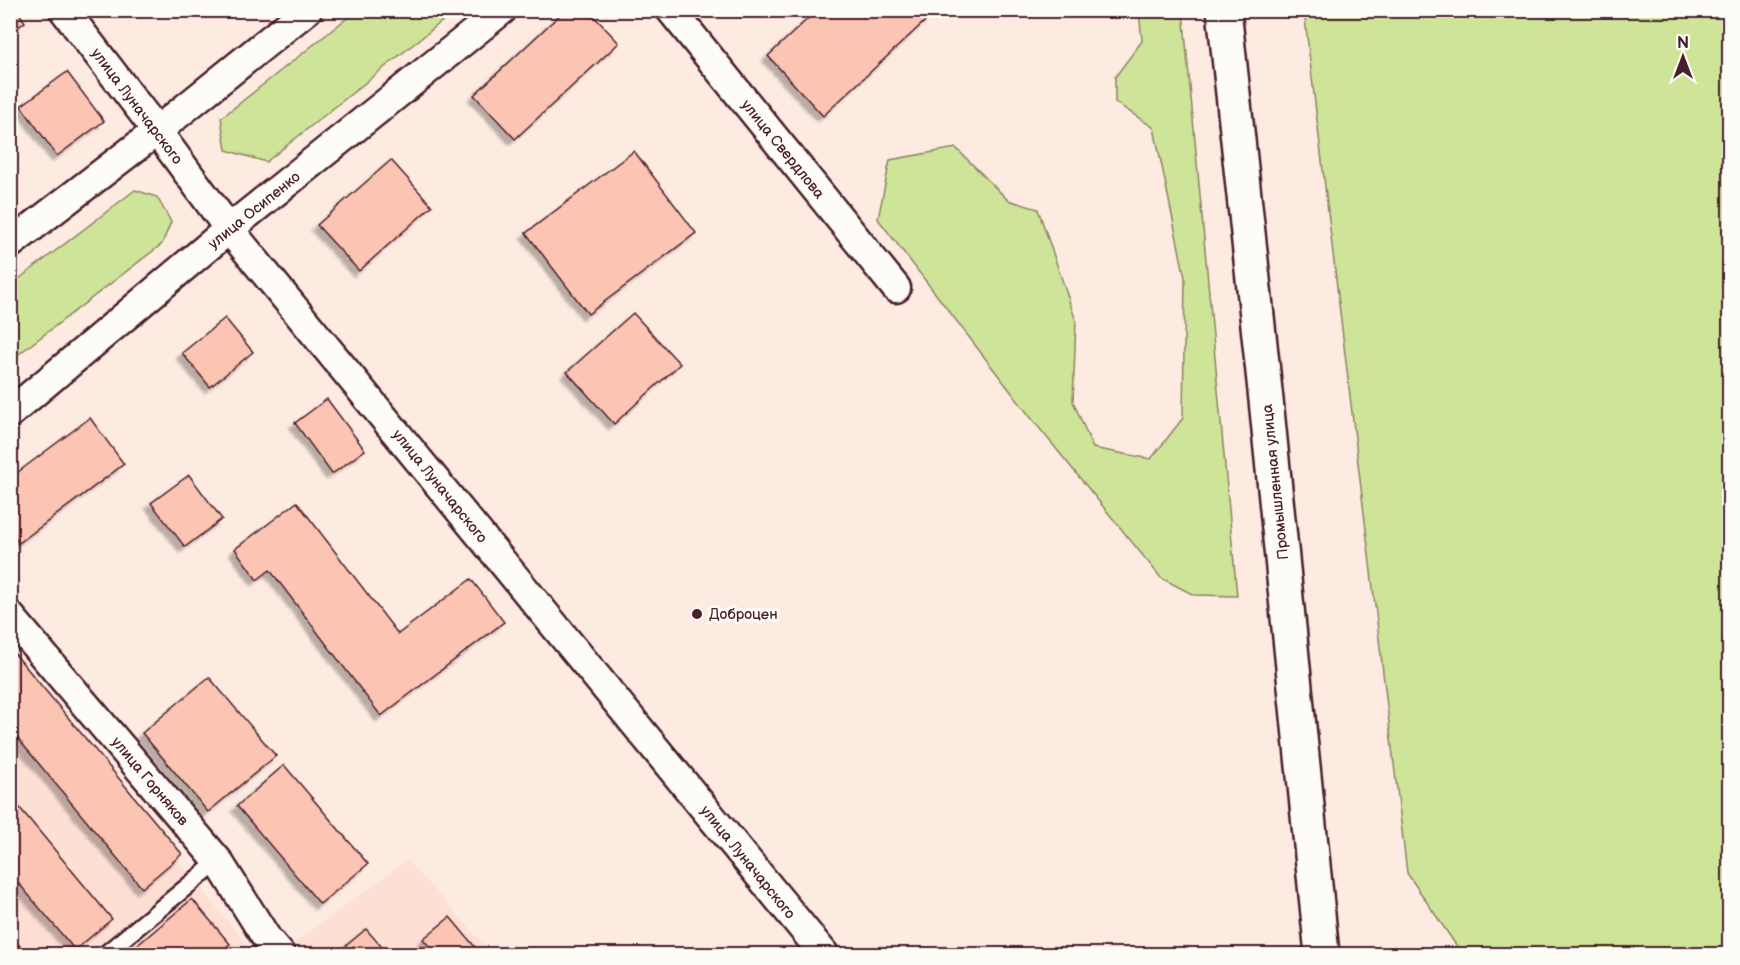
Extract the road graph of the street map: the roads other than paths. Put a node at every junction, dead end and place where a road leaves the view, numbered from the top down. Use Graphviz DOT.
graph roads {
  1 [pos="64,10"];
  2 [pos="308,10"];
  3 [pos="502,10"];
  4 [pos="671,10"];
  5 [pos="1224,10"];
  6 [pos="157,131"];
  7 [pos="229,229"];
  8 [pos="10,244"];
  9 [pos="896,288"];
  10 [pos="10,413"];
  11 [pos="10,616"];
  12 [pos="218,861"];
  13 [pos="105,954"];
  14 [pos="280,954"];
  15 [pos="824,954"];
  16 [pos="1322,954"];
  1 -- 6 [label="street, улица Луначарского"];
  2 -- 6 [label="street"];
  3 -- 7 [label="street, улица Осипенко"];
  4 -- 9 [label="street, улица Свердлова"];
  5 -- 16 [label="main road, Промышленная улица"];
  6 -- 7 [label="street, улица Луначарского"];
  6 -- 8 [label="street"];
  7 -- 10 [label="street, улица Осипенко"];
  7 -- 15 [label="street, улица Луначарского"];
  11 -- 12 [label="street, улица Горняков"];
  12 -- 13 [label="lane"];
  12 -- 14 [label="street, улица Горняков"];
}
